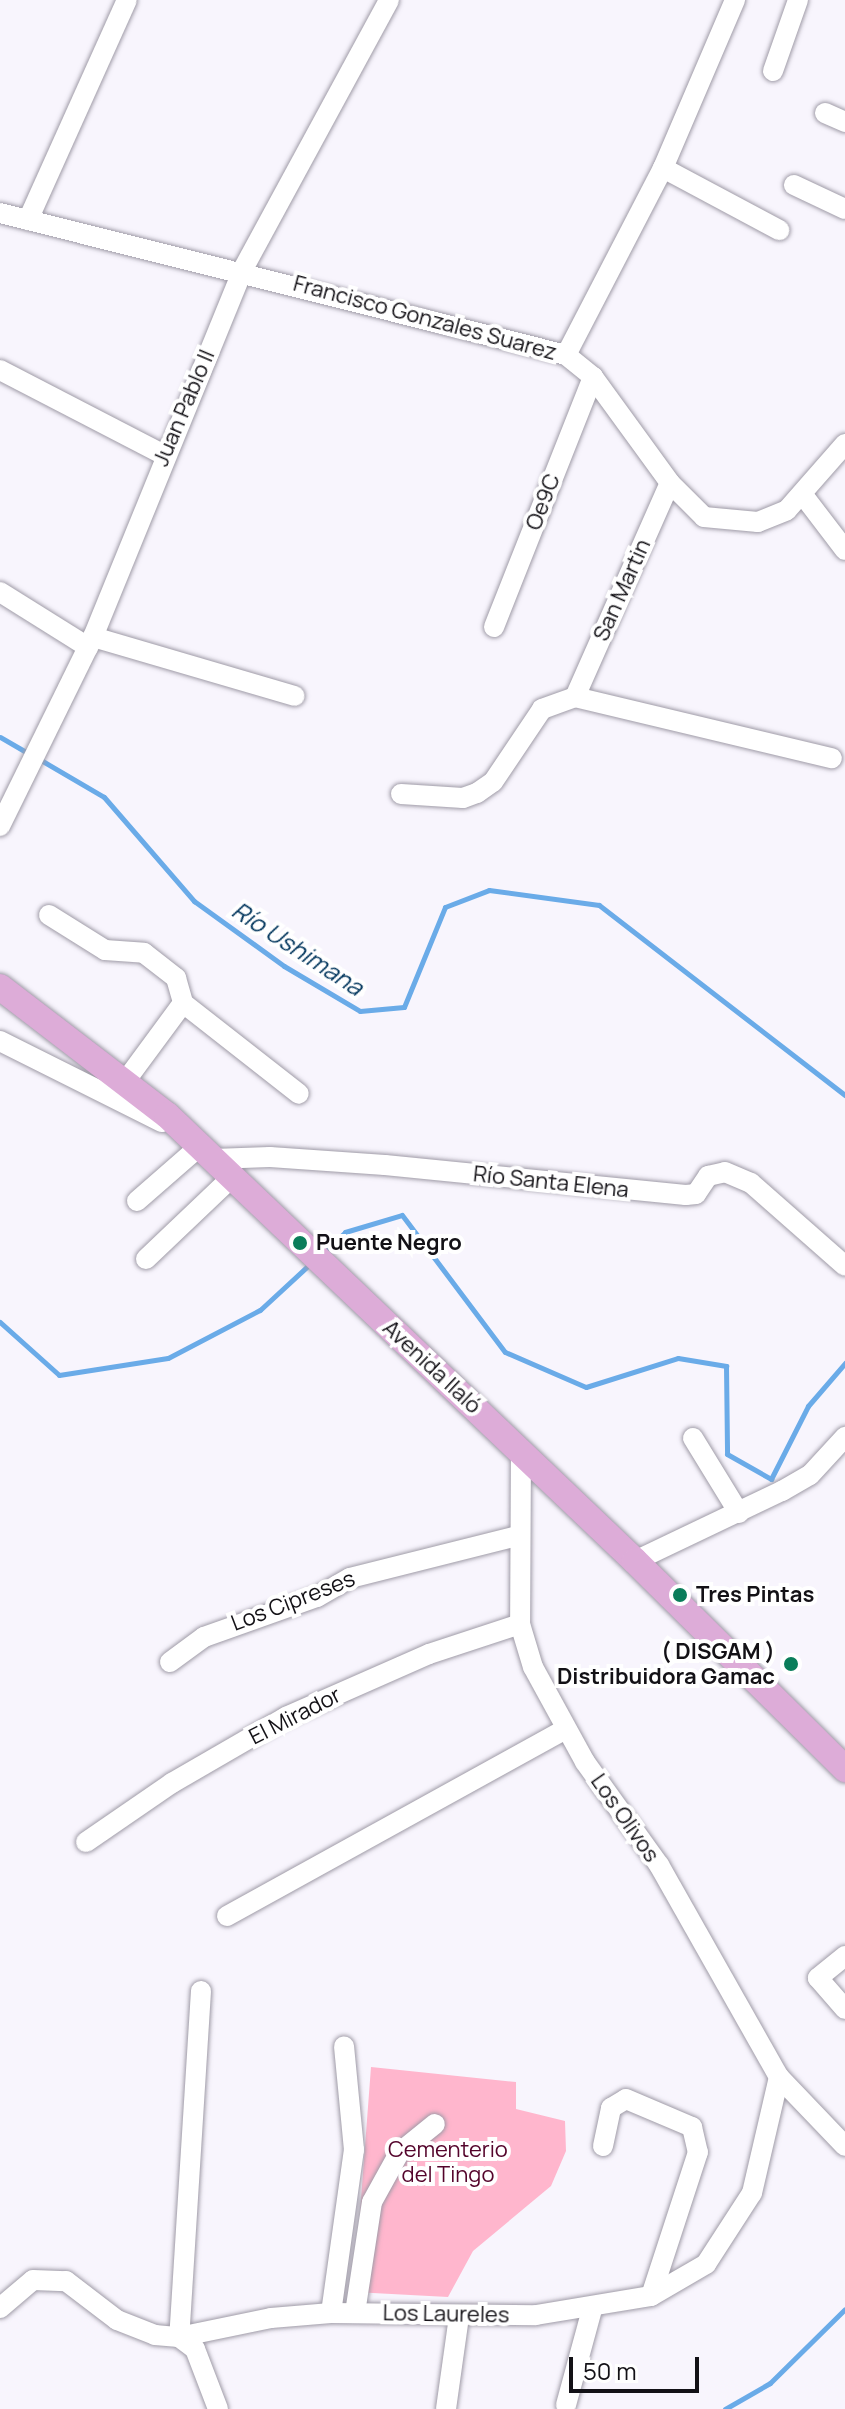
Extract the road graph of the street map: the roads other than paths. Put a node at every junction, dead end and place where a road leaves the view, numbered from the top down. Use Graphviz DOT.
graph roads {
  1 [pos="127,0"];
  2 [pos="389,0"];
  3 [pos="735,0"];
  4 [pos="798,0"];
  5 [pos="773,71"];
  6 [pos="825,113"];
  7 [pos="845,122"];
  8 [pos="663,168"];
  9 [pos="794,185"];
  10 [pos="845,209"];
  11 [pos="0,213"];
  12 [pos="28,220"];
  13 [pos="779,230"];
  14 [pos="242,271"];
  15 [pos="566,355"];
  16 [pos="0,370"];
  17 [pos="593,377"];
  18 [pos="845,444"];
  19 [pos="164,455"];
  20 [pos="670,483"];
  21 [pos="803,495"];
  22 [pos="845,550"];
  23 [pos="0,592"];
  24 [pos="494,627"];
  25 [pos="91,642"];
  26 [pos="295,696"];
  27 [pos="575,697"];
  28 [pos="832,758"];
  29 [pos="401,794"];
  30 [pos="0,826"];
  31 [pos="49,915"];
  32 [pos="0,987"];
  33 [pos="183,1003"];
  34 [pos="0,1041"];
  35 [pos="127,1079"];
  36 [pos="299,1094"];
  37 [pos="208,1154"];
  38 [pos="137,1201"];
  39 [pos="146,1259"];
  40 [pos="845,1266"];
  41 [pos="845,1437"];
  42 [pos="693,1438"];
  43 [pos="521,1450"];
  44 [pos="739,1513"];
  45 [pos="517,1536"];
  46 [pos="635,1561"];
  47 [pos="520,1624"];
  48 [pos="170,1662"];
  49 [pos="566,1729"];
  50 [pos="845,1769"];
  51 [pos="86,1842"];
  52 [pos="227,1916"];
  53 [pos="845,1956"];
  54 [pos="201,1991"];
  55 [pos="845,2009"];
  56 [pos="344,2046"];
  57 [pos="779,2077"];
  58 [pos="435,2124"];
  59 [pos="603,2146"];
  60 [pos="845,2146"];
  61 [pos="651,2296"];
  62 [pos="0,2308"];
  63 [pos="592,2309"];
  64 [pos="331,2313"];
  65 [pos="355,2313"];
  66 [pos="459,2316"];
  67 [pos="179,2337"];
  68 [pos="566,2405"];
  69 [pos="218,2409"];
  70 [pos="446,2409"];
  1 -- 12 [label="street"];
  2 -- 14 [label="street, Juan Pablo II"];
  3 -- 8 [label="street"];
  4 -- 5 [label="street"];
  6 -- 7 [label="street"];
  8 -- 13 [label="street"];
  8 -- 15 [label="street"];
  9 -- 10 [label="street"];
  11 -- 12 [label="street, Francisco Gonzales Suarez"];
  12 -- 14 [label="street, Francisco Gonzales Suarez"];
  14 -- 15 [label="street, Francisco Gonzales Suarez"];
  14 -- 19 [label="street, Juan Pablo II"];
  15 -- 17 [label="street, Francisco Gonzales Suarez"];
  16 -- 19 [label="street"];
  17 -- 20 [label="street, Francisco Gonzales Suarez"];
  17 -- 24 [label="street, Oe9C"];
  18 -- 21 [label="street, Francisco Gonzales Suarez"];
  19 -- 25 [label="street, Juan Pablo II"];
  20 -- 21 [label="street, Francisco Gonzales Suarez"];
  20 -- 27 [label="street, San Martin"];
  21 -- 22 [label="street"];
  23 -- 25 [label="street"];
  25 -- 26 [label="street"];
  25 -- 30 [label="street, Juan Pablo II"];
  27 -- 28 [label="street"];
  27 -- 29 [label="street"];
  31 -- 33 [label="street"];
  32 -- 35 [label="main road, Avenida Ilaló"];
  33 -- 35 [label="street"];
  33 -- 36 [label="street"];
  34 -- 37 [label="street"];
  35 -- 37 [label="main road, Avenida Ilaló"];
  37 -- 38 [label="street"];
  37 -- 39 [label="street"];
  37 -- 40 [label="street, Río Santa Elena"];
  37 -- 43 [label="main road, Avenida Ilaló"];
  41 -- 44 [label="street"];
  42 -- 44 [label="street"];
  43 -- 45 [label="street, Los Olivos"];
  43 -- 46 [label="main road, Avenida Ilaló"];
  44 -- 46 [label="street"];
  45 -- 47 [label="street, Los Olivos"];
  45 -- 48 [label="street, Los Cipreses"];
  46 -- 50 [label="main road, Avenida Ilaló"];
  47 -- 49 [label="street, Los Olivos"];
  47 -- 51 [label="street, El Mirador"];
  49 -- 52 [label="street"];
  49 -- 57 [label="street, Los Olivos"];
  53 -- 55 [label="street"];
  54 -- 67 [label="street"];
  56 -- 64 [label="street"];
  57 -- 60 [label="street, Los Olivos"];
  57 -- 61 [label="street, Los Laureles"];
  58 -- 65 [label="street"];
  59 -- 61 [label="street"];
  61 -- 63 [label="street, Los Laureles"];
  62 -- 67 [label="street, Los Laureles"];
  63 -- 66 [label="street, Los Laureles"];
  63 -- 68 [label="street"];
  64 -- 65 [label="street, Los Laureles"];
  64 -- 67 [label="street, Los Laureles"];
  65 -- 66 [label="street, Los Laureles"];
  66 -- 70 [label="street"];
  67 -- 69 [label="street"];
}
